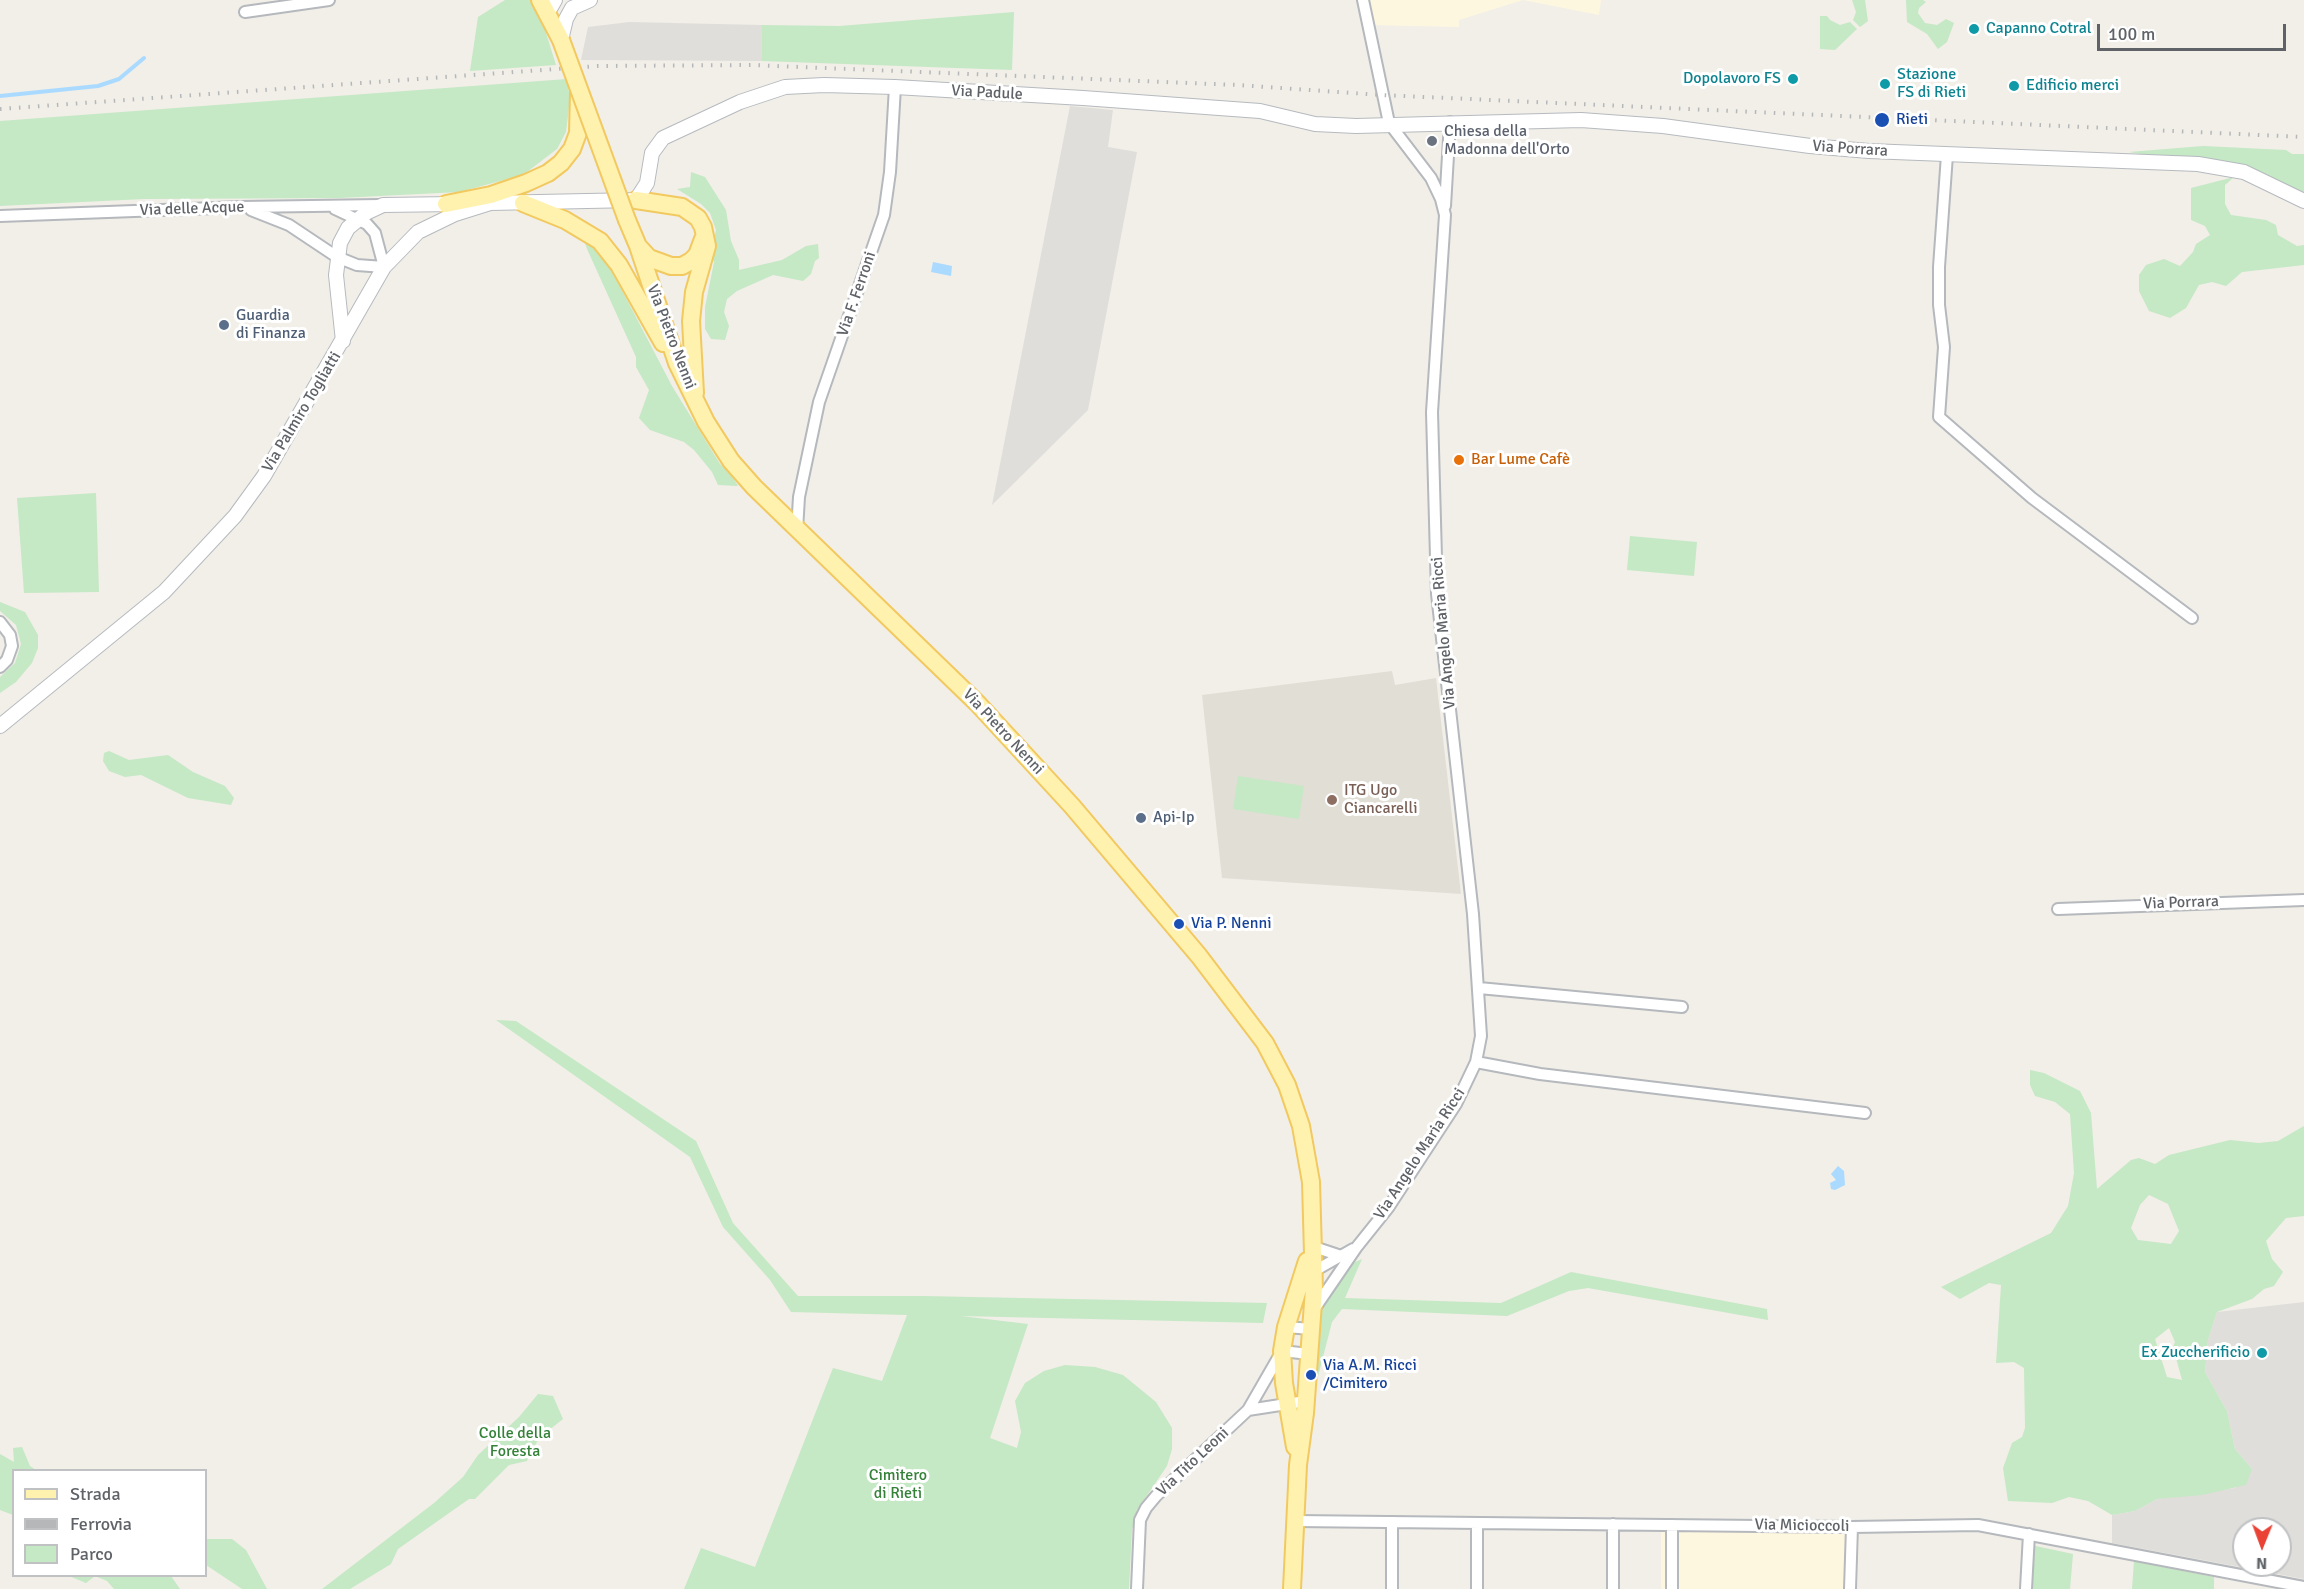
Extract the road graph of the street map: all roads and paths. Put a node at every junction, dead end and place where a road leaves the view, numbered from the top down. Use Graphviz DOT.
graph roads {
  1 [pos="329,0"];
  2 [pos="590,0"];
  3 [pos="1363,0"];
  4 [pos="549,2"];
  5 [pos="245,12"];
  6 [pos="561,40"];
  7 [pos="895,87"];
  8 [pos="579,93"];
  9 [pos="1449,122"];
  10 [pos="1389,123"];
  11 [pos="1947,155"];
  12 [pos="636,200"];
  13 [pos="2304,201"];
  14 [pos="523,202"];
  15 [pos="490,203"];
  16 [pos="446,204"];
  17 [pos="383,205"];
  18 [pos="327,206"];
  19 [pos="242,207"];
  20 [pos="1445,215"];
  21 [pos="0,216"];
  22 [pos="358,219"];
  23 [pos="705,235"];
  24 [pos="638,246"];
  25 [pos="337,257"];
  26 [pos="384,267"];
  27 [pos="343,343"];
  28 [pos="677,363"];
  29 [pos="696,402"];
  30 [pos="799,497"];
  31 [pos="770,503"];
  32 [pos="797,530"];
  33 [pos="2192,618"];
  34 [pos="0,622"];
  35 [pos="0,667"];
  36 [pos="0,726"];
  37 [pos="2304,900"];
  38 [pos="2058,909"];
  39 [pos="1479,988"];
  40 [pos="1682,1007"];
  41 [pos="1476,1062"];
  42 [pos="1865,1113"];
  43 [pos="1311,1246"];
  44 [pos="1356,1248"];
  45 [pos="1341,1256"];
  46 [pos="1309,1274"];
  47 [pos="1312,1322"];
  48 [pos="1286,1327"];
  49 [pos="1282,1351"];
  50 [pos="1309,1354"];
  51 [pos="1306,1401"];
  52 [pos="1288,1406"];
  53 [pos="1248,1410"];
  54 [pos="1298,1465"];
  55 [pos="1294,1521"];
  56 [pos="1392,1522"];
  57 [pos="1477,1523"];
  58 [pos="1613,1524"];
  59 [pos="1672,1525"];
  60 [pos="1852,1527"];
  61 [pos="2029,1534"];
  62 [pos="2278,1585"];
  63 [pos="2304,1587"];
  64 [pos="1137,1589"];
  65 [pos="1292,1589"];
  66 [pos="1392,1589"];
  67 [pos="1478,1589"];
  68 [pos="1613,1589"];
  69 [pos="1672,1589"];
  70 [pos="1850,1589"];
  71 [pos="2026,1589"];
  1 -- 5 [label="street"];
  2 -- 6 [label="street"];
  3 -- 10 [label="street, Via Angelo Maria Ricci"];
  4 -- 6 [label="main road"];
  6 -- 8 [label="main road, bridge"];
  7 -- 10 [label="street, Via Padule"];
  7 -- 12 [label="street, Via Padule"];
  7 -- 30 [label="street, Via F. Ferroni"];
  8 -- 16 [label="main road"];
  8 -- 24 [label="main road, Via Pietro Nenni, bridge"];
  9 -- 10 [label="street, Via Porrara"];
  9 -- 11 [label="street, Via Porrara"];
  9 -- 20 [label="street"];
  10 -- 20 [label="street, Via Angelo Maria Ricci"];
  11 -- 13 [label="street, Via Porrara"];
  11 -- 33 [label="street"];
  12 -- 14 [label="street, Via Palmiro Togliatti"];
  12 -- 23 [label="main road"];
  14 -- 15 [label="street, Via Palmiro Togliatti"];
  14 -- 28 [label="main road"];
  15 -- 16 [label="street"];
  15 -- 26 [label="street, Via Palmiro Togliatti"];
  16 -- 17 [label="street"];
  17 -- 18 [label="street, Via delle Acque"];
  17 -- 22 [label="street"];
  18 -- 19 [label="street, Via delle Acque"];
  18 -- 22 [label="street"];
  19 -- 21 [label="street, Via delle Acque"];
  19 -- 25 [label="street"];
  20 -- 39 [label="street, Via Angelo Maria Ricci"];
  22 -- 25 [label="street"];
  22 -- 26 [label="street"];
  23 -- 24 [label="main road"];
  23 -- 29 [label="main road"];
  24 -- 28 [label="main road, Via Pietro Nenni"];
  25 -- 26 [label="street"];
  25 -- 27 [label="street"];
  26 -- 27 [label="street, Via Palmiro Togliatti"];
  27 -- 36 [label="street, Via Palmiro Togliatti"];
  28 -- 29 [label="main road, Via Pietro Nenni"];
  29 -- 31 [label="main road, Via Pietro Nenni"];
  30 -- 31 [label="street"];
  30 -- 32 [label="street, Via F. Ferroni"];
  31 -- 32 [label="main road, Via Pietro Nenni"];
  32 -- 43 [label="main road, Via Pietro Nenni"];
  34 -- 35 [label="street"];
  37 -- 38 [label="street, Via Porrara"];
  39 -- 40 [label="street"];
  39 -- 41 [label="street, Via Angelo Maria Ricci"];
  41 -- 42 [label="street"];
  41 -- 44 [label="street, Via Angelo Maria Ricci"];
  43 -- 45 [label="street"];
  43 -- 46 [label="main road, Via Angelo Maria Ricci"];
  44 -- 45 [label="street, Via Angelo Maria Ricci"];
  44 -- 47 [label="street, Via Angelo Maria Ricci"];
  45 -- 46 [label="street, Via Angelo Maria Ricci"];
  46 -- 47 [label="main road, Via Angelo Maria Ricci"];
  46 -- 48 [label="main road, Via Angelo Maria Ricci"];
  47 -- 48 [label="street"];
  47 -- 50 [label="main road, Via Angelo Maria Ricci"];
  48 -- 49 [label="main road, Via Angelo Maria Ricci"];
  49 -- 50 [label="street"];
  49 -- 52 [label="main road, Via Angelo Maria Ricci"];
  49 -- 53 [label="street, Via Tito Leoni"];
  50 -- 51 [label="main road, Via Angelo Maria Ricci"];
  51 -- 52 [label="street"];
  51 -- 54 [label="main road, Via Angelo Maria Ricci"];
  52 -- 53 [label="street"];
  52 -- 54 [label="main road, Via Angelo Maria Ricci"];
  53 -- 64 [label="street, Via Tito Leoni"];
  54 -- 55 [label="main road, Via Angelo Maria Ricci"];
  55 -- 56 [label="street, Via Micioccoli"];
  55 -- 65 [label="main road, Via Angelo Maria Ricci"];
  56 -- 57 [label="street, Via Micioccoli"];
  56 -- 66 [label="street"];
  57 -- 58 [label="street, Via Micioccoli"];
  57 -- 67 [label="street"];
  58 -- 59 [label="street, Via Micioccoli"];
  58 -- 68 [label="street"];
  59 -- 60 [label="street, Via Micioccoli"];
  59 -- 69 [label="street"];
  60 -- 61 [label="street, Via Micioccoli"];
  60 -- 70 [label="street"];
  61 -- 62 [label="street, Via Micioccoli"];
  61 -- 71 [label="street"];
  62 -- 63 [label="street, Via Micioccoli"];
}
